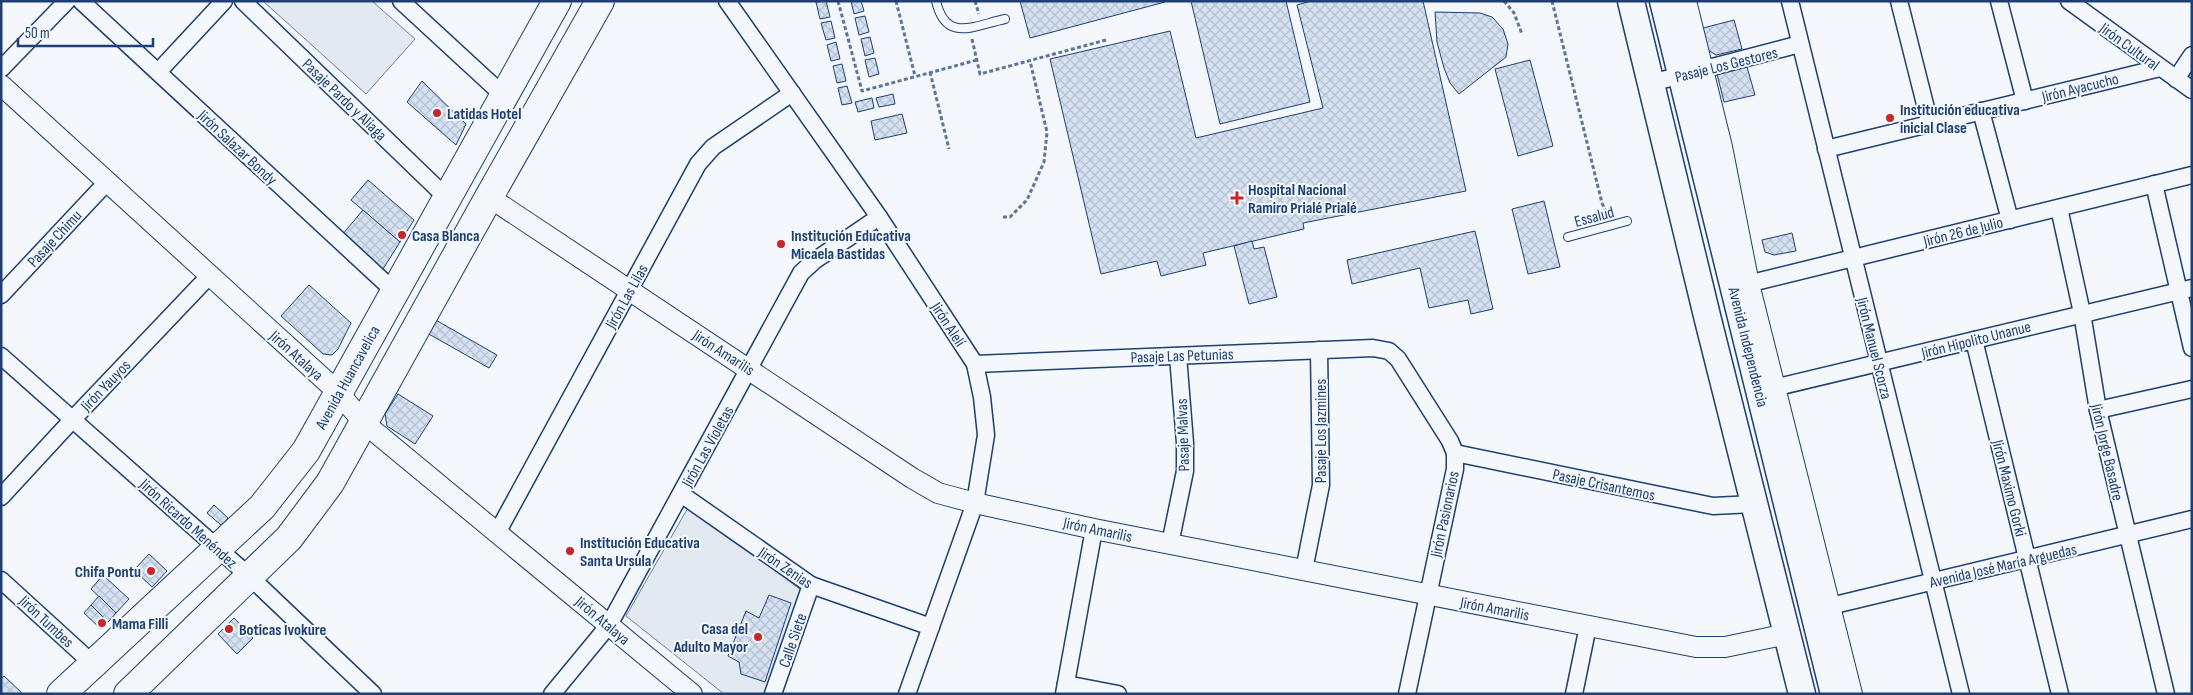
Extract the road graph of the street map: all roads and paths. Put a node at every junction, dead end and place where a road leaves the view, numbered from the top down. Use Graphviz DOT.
graph roads {
  1 [pos="67,1"];
  2 [pos="81,1"];
  3 [pos="224,1"];
  4 [pos="244,1"];
  5 [pos="401,1"];
  6 [pos="557,1"];
  7 [pos="600,1"];
  8 [pos="727,1"];
  9 [pos="838,1"];
  10 [pos="896,1"];
  11 [pos="936,1"];
  12 [pos="1504,1"];
  13 [pos="1552,1"];
  14 [pos="1631,1"];
  15 [pos="1663,1"];
  16 [pos="1686,1"];
  17 [pos="1790,1"];
  18 [pos="1899,1"];
  19 [pos="1999,1"];
  20 [pos="2069,1"];
  21 [pos="1005,18"];
  22 [pos="969,27"];
  23 [pos="1522,34"];
  24 [pos="1106,40"];
  25 [pos="1800,44"];
  26 [pos="2192,56"];
  27 [pos="977,60"];
  28 [pos="1030,60"];
  29 [pos="2160,68"];
  30 [pos="1,69"];
  31 [pos="158,72"];
  32 [pos="930,72"];
  33 [pos="1692,72"];
  34 [pos="915,76"];
  35 [pos="2176,79"];
  36 [pos="1651,83"];
  37 [pos="1,85"];
  38 [pos="2192,90"];
  39 [pos="792,93"];
  40 [pos="503,95"];
  41 [pos="2025,100"];
  42 [pos="1981,111"];
  43 [pos="1930,124"];
  44 [pos="949,149"];
  45 [pos="1826,149"];
  46 [pos="2192,175"];
  47 [pos="108,182"];
  48 [pos="2154,184"];
  49 [pos="489,197"];
  50 [pos="447,198"];
  51 [pos="2059,208"];
  52 [pos="879,217"];
  53 [pos="1003,217"];
  54 [pos="2010,220"];
  55 [pos="1626,221"];
  56 [pos="1612,225"];
  57 [pos="1568,237"];
  58 [pos="1853,258"];
  59 [pos="210,275"];
  60 [pos="1742,285"];
  61 [pos="629,290"];
  62 [pos="2185,290"];
  63 [pos="395,292"];
  64 [pos="1,295"];
  65 [pos="2082,313"];
  66 [pos="1974,340"];
  67 [pos="2192,348"];
  68 [pos="1319,350"];
  69 [pos="1389,351"];
  70 [pos="1,356"];
  71 [pos="1178,356"];
  72 [pos="1879,362"];
  73 [pos="975,364"];
  74 [pos="749,369"];
  75 [pos="1768,389"];
  76 [pos="2192,389"];
  77 [pos="339,393"];
  78 [pos="2098,410"];
  79 [pos="72,419"];
  80 [pos="363,422"];
  81 [pos="1455,453"];
  82 [pos="681,494"];
  83 [pos="1,497"];
  84 [pos="975,503"];
  85 [pos="1754,504"];
  86 [pos="2192,520"];
  87 [pos="1094,529"];
  88 [pos="497,532"];
  89 [pos="2128,535"];
  90 [pos="1170,544"];
  91 [pos="217,550"];
  92 [pos="2027,559"];
  93 [pos="1304,570"];
  94 [pos="250,577"];
  95 [pos="1,580"];
  96 [pos="1933,581"];
  97 [pos="811,585"];
  98 [pos="1427,594"];
  99 [pos="1822,608"];
  100 [pos="609,626"];
  101 [pos="1588,626"];
  102 [pos="931,627"];
  103 [pos="1787,634"];
  104 [pos="92,663"];
  105 [pos="1065,689"];
  106 [pos="61,694"];
  107 [pos="128,694"];
  108 [pos="374,694"];
  109 [pos="552,694"];
  110 [pos="692,694"];
  111 [pos="774,694"];
  112 [pos="907,694"];
  113 [pos="1118,694"];
  114 [pos="1407,694"];
  115 [pos="1574,694"];
  116 [pos="1802,694"];
  117 [pos="1834,694"];
  118 [pos="1852,694"];
  119 [pos="1961,694"];
  120 [pos="2060,694"];
  121 [pos="2166,694"];
  1 -- 30 [label="street"];
  2 -- 31 [label="street, Jirón Salazar Bondy"];
  3 -- 31 [label="street"];
  4 -- 50 [label="street, Pasaje Pardo y Aliaga"];
  5 -- 40 [label="street"];
  6 -- 40 [label="highway, Avenida Huancavelica"];
  7 -- 49 [label="highway"];
  8 -- 39 [label="street, Jirón Alelí"];
  9 -- 34 [label="path"];
  10 -- 34 [label="path"];
  11 -- 22 [label="lane"];
  12 -- 23 [label="path"];
  13 -- 56 [label="path"];
  14 -- 36 [label="main road, Avenida Independencia"];
  15 -- 33 [label="main road, Avenida Independencia"];
  16 -- 33 [label="street, Avenida Independencia"];
  17 -- 25 [label="street, Jirón Manuel Scorza"];
  18 -- 43 [label="street"];
  19 -- 41 [label="street"];
  20 -- 29 [label="street, Jirón Cultural"];
  21 -- 22 [label="lane"];
  22 -- 27 [label="path"];
  24 -- 28 [label="path"];
  25 -- 33 [label="street, Pasaje Los Gestores"];
  25 -- 45 [label="street, Jirón Manuel Scorza"];
  26 -- 35 [label="street"];
  27 -- 28 [label="path"];
  27 -- 32 [label="path"];
  28 -- 53 [label="path"];
  29 -- 35 [label="street, Jirón Cultural"];
  29 -- 41 [label="street, Jirón Ayacucho"];
  31 -- 63 [label="street, Jirón Salazar Bondy"];
  32 -- 34 [label="path"];
  32 -- 44 [label="path"];
  33 -- 36 [label="street, Pasaje Los Gestores"];
  33 -- 60 [label="main road, Avenida Independencia"];
  35 -- 38 [label="street, Jirón Cultural"];
  36 -- 85 [label="main road, Avenida Independencia"];
  37 -- 47 [label="street, Jirón Atalaya"];
  39 -- 52 [label="street, Jirón Alelí"];
  39 -- 61 [label="street, Jirón Las Lilas"];
  40 -- 50 [label="highway, Avenida Huancavelica"];
  41 -- 42 [label="street, Jirón Ayacucho"];
  42 -- 43 [label="street, Jirón Ayacucho"];
  42 -- 54 [label="street"];
  43 -- 45 [label="street, Jirón Ayacucho"];
  45 -- 58 [label="street, Jirón Manuel Scorza"];
  46 -- 48 [label="street, Jirón 26 de Julio"];
  47 -- 59 [label="street, Jirón Atalaya"];
  47 -- 64 [label="street, Pasaje Chimu"];
  48 -- 51 [label="street, Jirón 26 de Julio"];
  48 -- 62 [label="street"];
  49 -- 61 [label="street, Jirón Amarilis"];
  49 -- 80 [label="highway"];
  50 -- 63 [label="highway, Avenida Huancavelica"];
  51 -- 54 [label="street, Jirón 26 de Julio"];
  51 -- 65 [label="street, Jirón Jorge Basadre"];
  52 -- 73 [label="street, Jirón Alelí"];
  52 -- 74 [label="street, Jirón Las Violetas"];
  54 -- 58 [label="street, Jirón 26 de Julio"];
  55 -- 56 [label="lane, Essalud"];
  56 -- 57 [label="lane, Essalud"];
  58 -- 60 [label="street, Jirón 26 de Julio"];
  58 -- 72 [label="street, Jirón Manuel Scorza"];
  59 -- 77 [label="street, Jirón Atalaya"];
  59 -- 79 [label="street, Jirón Yauyos"];
  60 -- 75 [label="main road, Avenida Independencia"];
  61 -- 74 [label="street, Jirón Amarilis"];
  61 -- 88 [label="street, Jirón Las Lilas"];
  62 -- 65 [label="street, Jirón Hipolito Unanue"];
  62 -- 67 [label="street"];
  63 -- 77 [label="highway, Avenida Huancavelica"];
  65 -- 66 [label="street, Jirón Hipolito Unanue"];
  65 -- 78 [label="street, Jirón Jorge Basadre"];
  66 -- 72 [label="street, Jirón Hipolito Unanue"];
  66 -- 92 [label="street, Jirón Maximo Gorki"];
  68 -- 69 [label="street, Pasaje Las Petunias"];
  68 -- 71 [label="street, Pasaje Las Petunias"];
  68 -- 93 [label="street, Pasaje Los Jazmines"];
  69 -- 81 [label="street, Jirón Pasionarios"];
  70 -- 79 [label="street, Jirón Ricardo Menéndez"];
  71 -- 73 [label="street, Pasaje Las Petunias"];
  71 -- 90 [label="street, Pasaje Malvas"];
  72 -- 75 [label="street, Jirón Hipolito Unanue"];
  72 -- 96 [label="street, Jirón Manuel Scorza"];
  73 -- 84 [label="street, Jirón Alelí"];
  74 -- 82 [label="street, Jirón Las Violetas"];
  74 -- 84 [label="street, Jirón Amarilis"];
  75 -- 99 [label="main road, Avenida Independencia"];
  76 -- 78 [label="street"];
  77 -- 80 [label="street, Jirón Atalaya"];
  77 -- 91 [label="highway, Avenida Huancavelica"];
  78 -- 89 [label="street, Jirón Jorge Basadre"];
  79 -- 83 [label="street, Jirón Yauyos"];
  79 -- 91 [label="street, Jirón Ricardo Menéndez"];
  80 -- 88 [label="street, Jirón Atalaya"];
  80 -- 94 [label="highway"];
  81 -- 85 [label="street, Pasaje Crisantemos"];
  81 -- 98 [label="street, Jirón Pasionarios"];
  82 -- 97 [label="street, Jirón Zenias"];
  82 -- 100 [label="street, Jirón Las Violetas"];
  84 -- 87 [label="street, Jirón Amarilis"];
  84 -- 102 [label="street, Jirón Alelí"];
  85 -- 103 [label="main road, Avenida Independencia"];
  86 -- 89 [label="street, Avenida José María Arguedas"];
  87 -- 90 [label="street, Jirón Amarilis"];
  87 -- 105 [label="street"];
  88 -- 100 [label="street, Jirón Atalaya"];
  89 -- 92 [label="street, Avenida José María Arguedas"];
  89 -- 121 [label="street, Jirón Jorge Basadre"];
  90 -- 93 [label="street, Jirón Amarilis"];
  91 -- 94 [label="street, Jirón Ricardo Menéndez"];
  91 -- 104 [label="highway, Avenida Huancavelica"];
  92 -- 96 [label="street, Avenida José María Arguedas"];
  92 -- 120 [label="street, Jirón Maximo Gorki"];
  93 -- 98 [label="street, Jirón Amarilis"];
  94 -- 107 [label="highway"];
  94 -- 108 [label="street, Jirón Ricardo Menéndez"];
  95 -- 104 [label="street, Jirón Tumbes"];
  96 -- 99 [label="street, Avenida José María Arguedas"];
  96 -- 119 [label="street, Jirón Manuel Scorza"];
  97 -- 102 [label="street, Jirón Zenias"];
  97 -- 111 [label="street, Calle Siete"];
  98 -- 101 [label="street, Jirón Amarilis"];
  98 -- 114 [label="street, Jirón Pasionarios"];
  99 -- 117 [label="main road, Avenida Independencia"];
  99 -- 118 [label="street, Avenida Independencia"];
  100 -- 109 [label="street, Jirón Las Violetas"];
  100 -- 110 [label="street, Jirón Atalaya"];
  101 -- 103 [label="street, Jirón Amarilis"];
  101 -- 115 [label="street"];
  102 -- 112 [label="street, Jirón Alelí"];
  103 -- 116 [label="main road, Avenida Independencia"];
  104 -- 106 [label="highway, Avenida Huancavelica"];
  105 -- 113 [label="street"];
}
